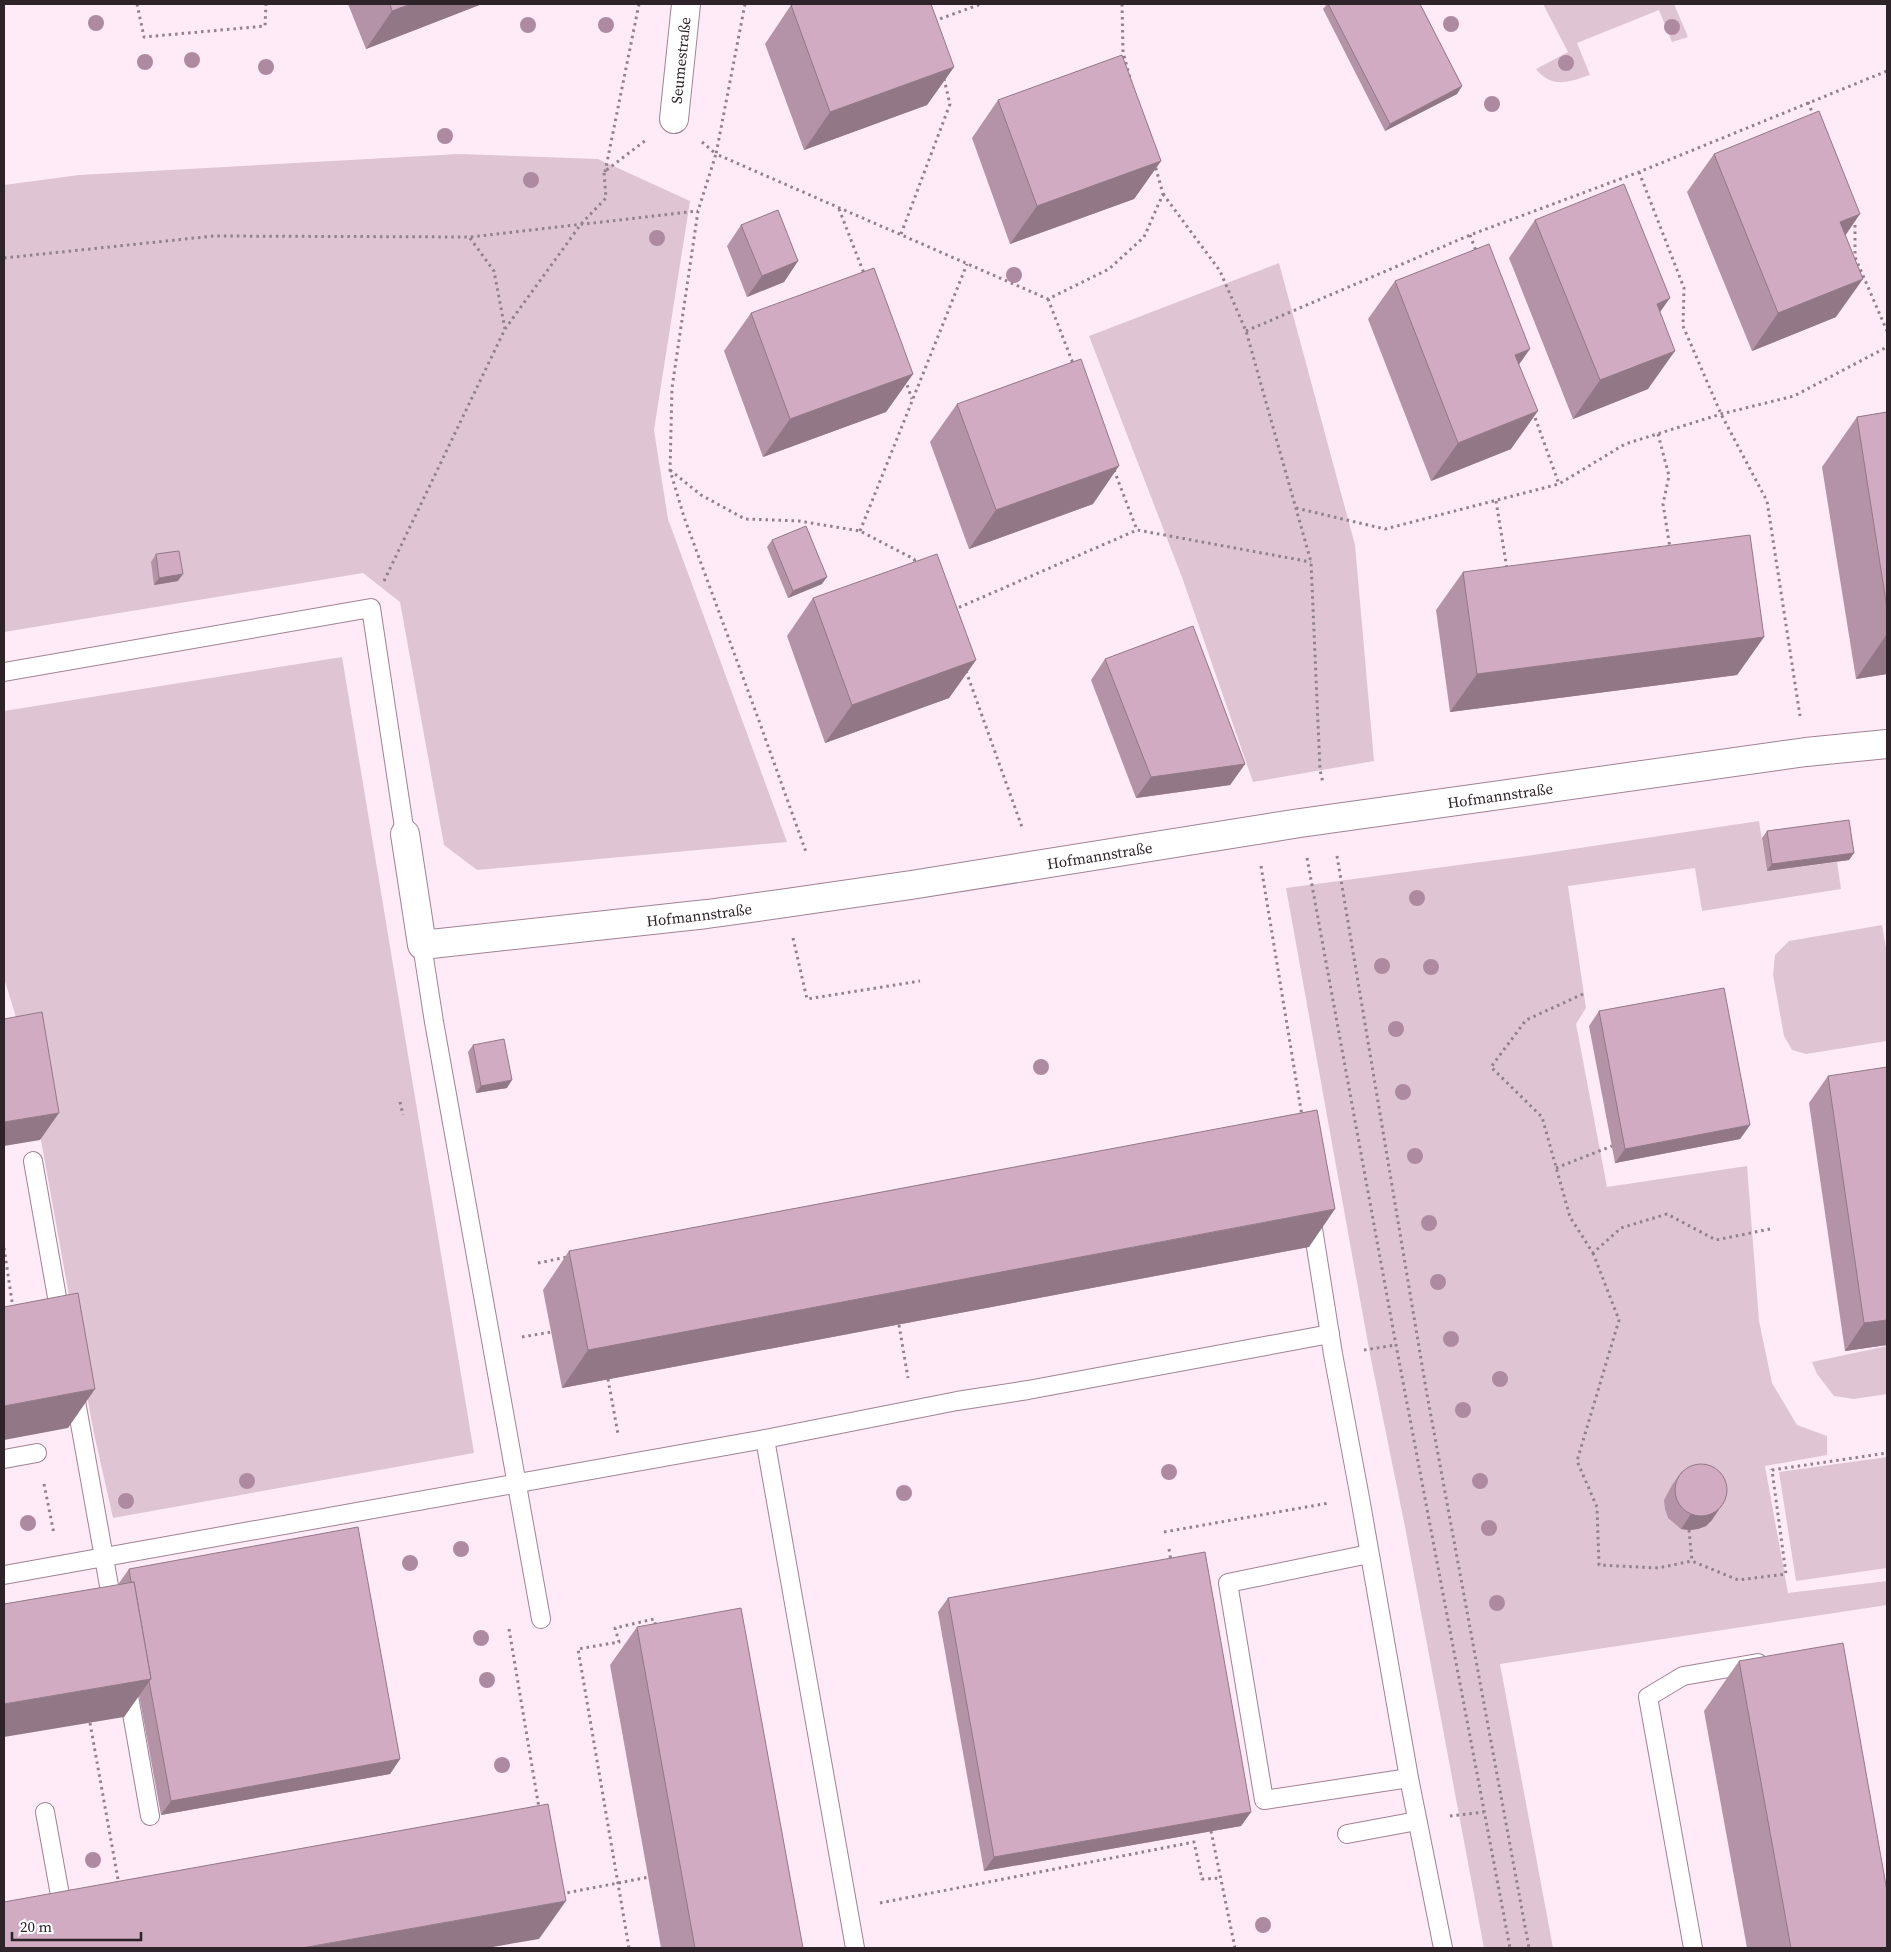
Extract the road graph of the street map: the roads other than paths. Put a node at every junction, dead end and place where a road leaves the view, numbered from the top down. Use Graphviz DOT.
graph roads {
  1 [pos="686,4"];
  2 [pos="674,118"];
  3 [pos="4,672"];
  4 [pos="1887,744"];
  5 [pos="405,834"];
  6 [pos="422,945"];
  7 [pos="33,1161"];
  8 [pos="1308,1196"];
  9 [pos="1330,1334"];
  10 [pos="64,1337"];
  11 [pos="71,1375"];
  12 [pos="765,1439"];
  13 [pos="37,1453"];
  14 [pos="4,1459"];
  15 [pos="516,1483"];
  16 [pos="1369,1554"];
  17 [pos="104,1558"];
  18 [pos="4,1575"];
  19 [pos="541,1619"];
  20 [pos="116,1622"];
  21 [pos="1776,1660"];
  22 [pos="124,1669"];
  23 [pos="1409,1778"];
  24 [pos="46,1812"];
  25 [pos="150,1816"];
  26 [pos="1417,1821"];
  27 [pos="1347,1834"];
  28 [pos="119,1885"];
  29 [pos="60,1895"];
  30 [pos="41,1898"];
  31 [pos="855,1948"];
  32 [pos="1443,1948"];
  33 [pos="1692,1948"];
  1 -- 2 [label="street, Seumestraße"];
  3 -- 5 [label="lane"];
  4 -- 6 [label="street, Hofmannstraße"];
  5 -- 6 [label="street"];
  6 -- 15 [label="lane"];
  7 -- 10 [label="lane"];
  8 -- 9 [label="lane"];
  9 -- 12 [label="lane"];
  9 -- 16 [label="lane"];
  11 -- 17 [label="lane"];
  12 -- 15 [label="lane"];
  12 -- 31 [label="lane"];
  13 -- 14 [label="lane"];
  15 -- 17 [label="lane"];
  15 -- 19 [label="lane"];
  16 -- 23 [label="lane"];
  16 -- 23 [label="lane"];
  17 -- 18 [label="lane"];
  17 -- 20 [label="lane"];
  21 -- 33 [label="lane"];
  22 -- 25 [label="lane"];
  23 -- 26 [label="lane"];
  24 -- 29 [label="lane"];
  26 -- 27 [label="lane"];
  26 -- 32 [label="lane"];
  28 -- 29 [label="lane"];
  29 -- 30 [label="lane"];
}
